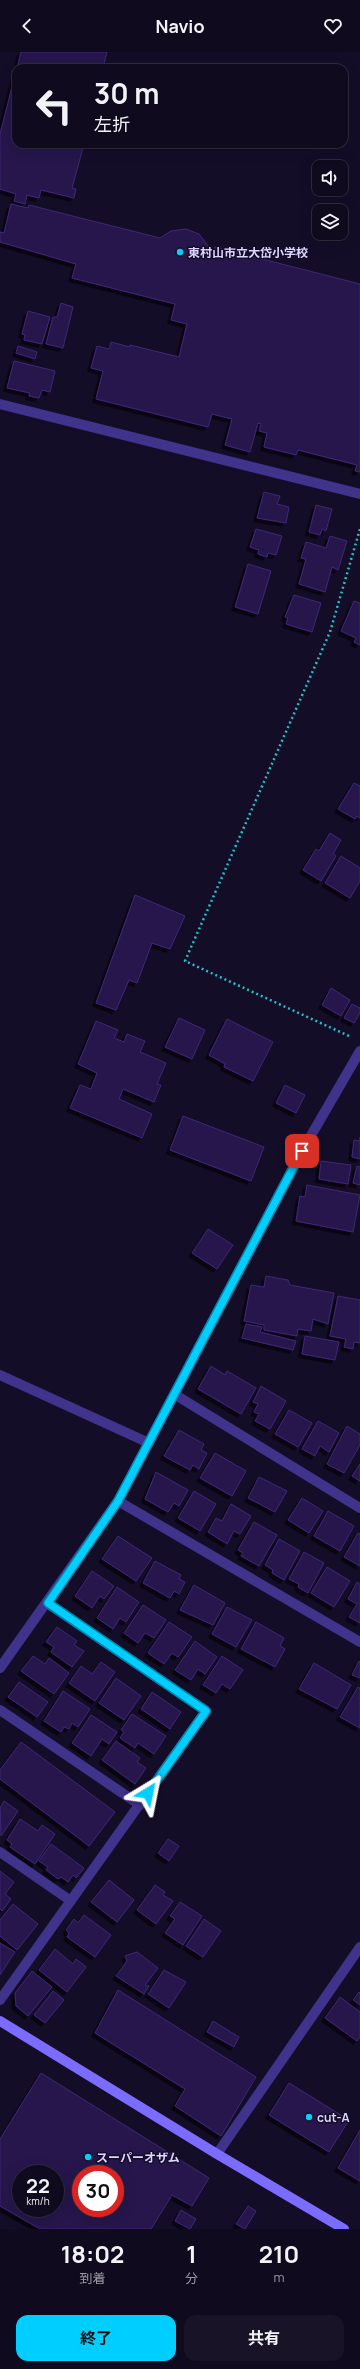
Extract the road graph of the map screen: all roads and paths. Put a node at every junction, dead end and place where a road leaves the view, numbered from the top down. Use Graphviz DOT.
graph roads {
  1 [pos="0,404"];
  2 [pos="360,494"];
  3 [pos="360,529"];
  4 [pos="353,1038"];
  5 [pos="360,1051"];
  6 [pos="0,1375"];
  7 [pos="174,1394"];
  8 [pos="149,1443"];
  9 [pos="118,1501"];
  10 [pos="360,1508"];
  11 [pos="48,1603"];
  12 [pos="360,1642"];
  13 [pos="0,1668"];
  14 [pos="0,1710"];
  15 [pos="140,1805"];
  16 [pos="0,1852"];
  17 [pos="71,1901"];
  18 [pos="360,1947"];
  19 [pos="0,2000"];
  20 [pos="0,2021"];
  21 [pos="217,2154"];
  22 [pos="344,2229"];
  1 -- 2 [label="street"];
  3 -- 4 [label="path"];
  5 -- 7 [label="street"];
  6 -- 8 [label="street"];
  7 -- 8 [label="street"];
  7 -- 10 [label="street"];
  8 -- 9 [label="street"];
  9 -- 11 [label="street"];
  9 -- 12 [label="street"];
  11 -- 13 [label="street"];
  11 -- 15 [label="street"];
  14 -- 15 [label="street"];
  15 -- 17 [label="street"];
  16 -- 17 [label="street"];
  17 -- 19 [label="street"];
  18 -- 21 [label="street"];
  20 -- 21 [label="street"];
  21 -- 22 [label="street"];
}
